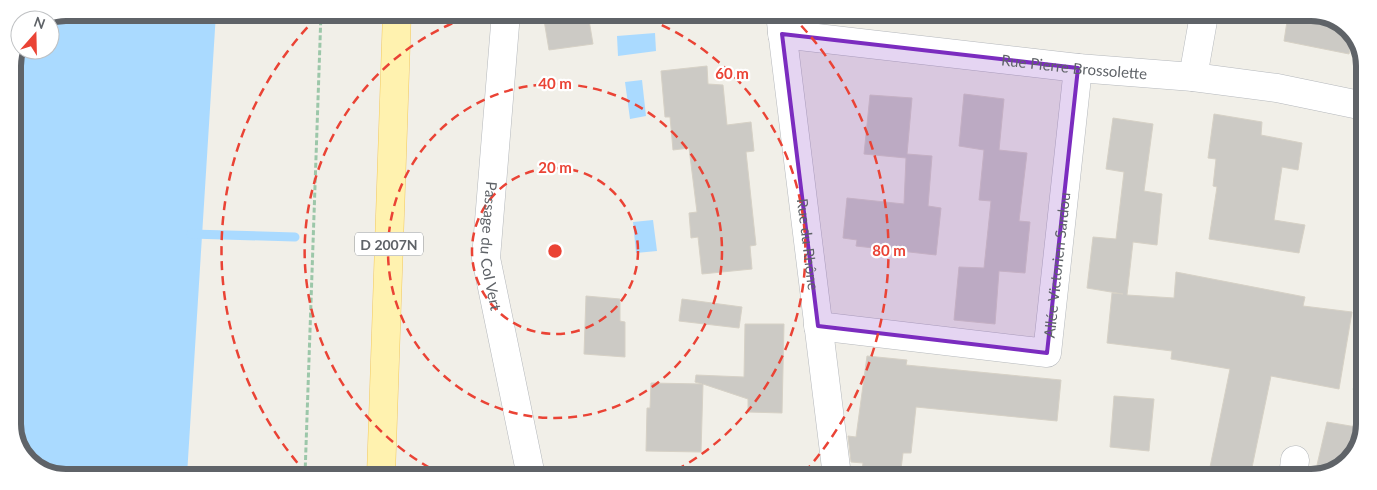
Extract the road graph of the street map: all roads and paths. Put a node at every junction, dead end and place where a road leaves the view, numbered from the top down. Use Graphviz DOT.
graph roads {
  1 [pos="320,21"];
  2 [pos="397,21"];
  3 [pos="505,21"];
  4 [pos="1203,21"];
  5 [pos="781,24"];
  6 [pos="1078,68"];
  7 [pos="1193,77"];
  8 [pos="1356,104"];
  9 [pos="818,326"];
  10 [pos="305,469"];
  11 [pos="381,469"];
  12 [pos="530,469"];
  13 [pos="836,469"];
  1 -- 10 [label="path"];
  2 -- 11 [label="main road, D 2007N"];
  3 -- 12 [label="street, Passage du Col Vert"];
  4 -- 7 [label="street"];
  5 -- 6 [label="street, Rue Pierre Brossolette"];
  5 -- 9 [label="street, Rue du Rhône"];
  6 -- 7 [label="street, Rue Pierre Brossolette"];
  6 -- 9 [label="street, Allée Victorien Sardou"];
  7 -- 8 [label="street, Rue Pierre Brossolette"];
  9 -- 13 [label="street, Rue du Rhône"];
}
